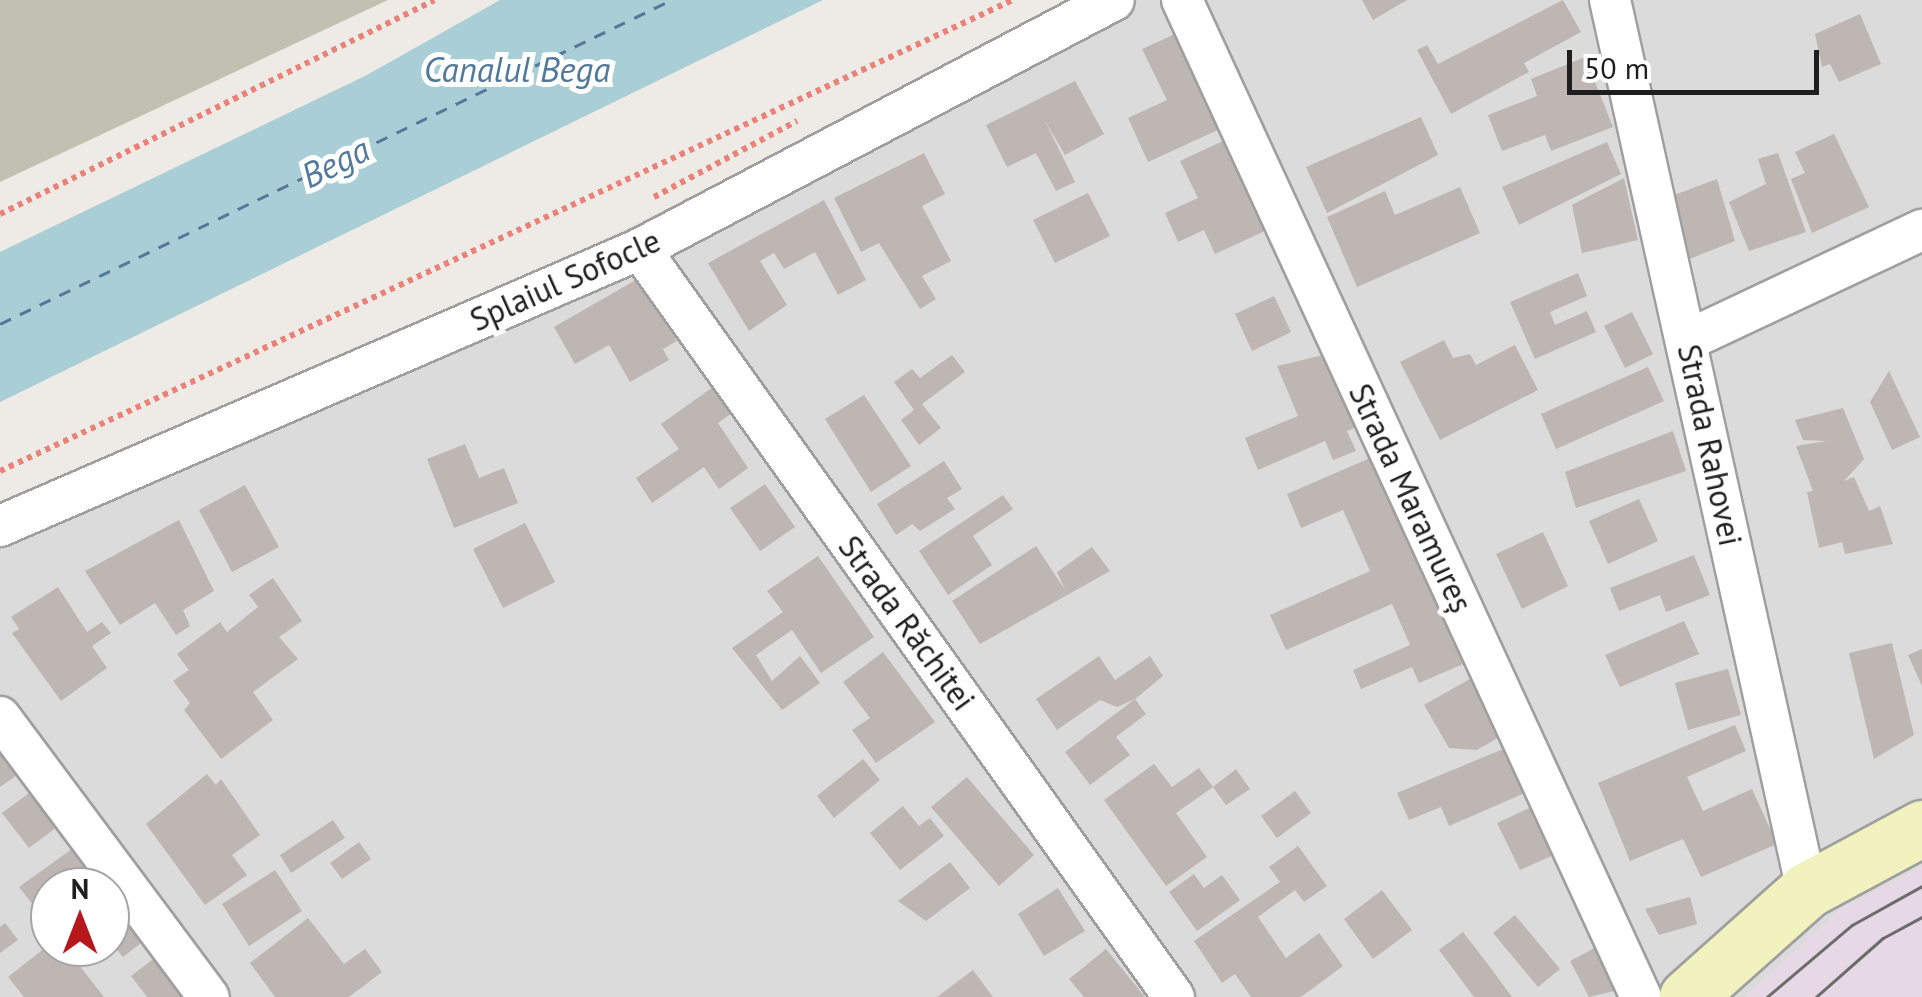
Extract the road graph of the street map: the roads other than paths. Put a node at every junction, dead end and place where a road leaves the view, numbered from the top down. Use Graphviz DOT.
graph roads {
  1 [pos="1114,0"];
  2 [pos="1182,0"];
  3 [pos="1610,0"];
  4 [pos="1922,230"];
  5 [pos="640,249"];
  6 [pos="1688,340"];
  7 [pos="0,526"];
  8 [pos="0,717"];
  9 [pos="1922,828"];
  10 [pos="1807,890"];
  11 [pos="209,997"];
  12 [pos="1174,997"];
  13 [pos="1641,997"];
  14 [pos="1687,997"];
  1 -- 5 [label="street, Splaiul Sofocle"];
  2 -- 13 [label="street, Strada Maramureș"];
  3 -- 6 [label="street, Strada Rahovei"];
  4 -- 6 [label="street"];
  5 -- 7 [label="street, Splaiul Sofocle"];
  5 -- 12 [label="street, Strada Răchitei"];
  6 -- 10 [label="street, Strada Rahovei"];
  8 -- 11 [label="street"];
  9 -- 10 [label="street"];
  10 -- 14 [label="street"];
}
